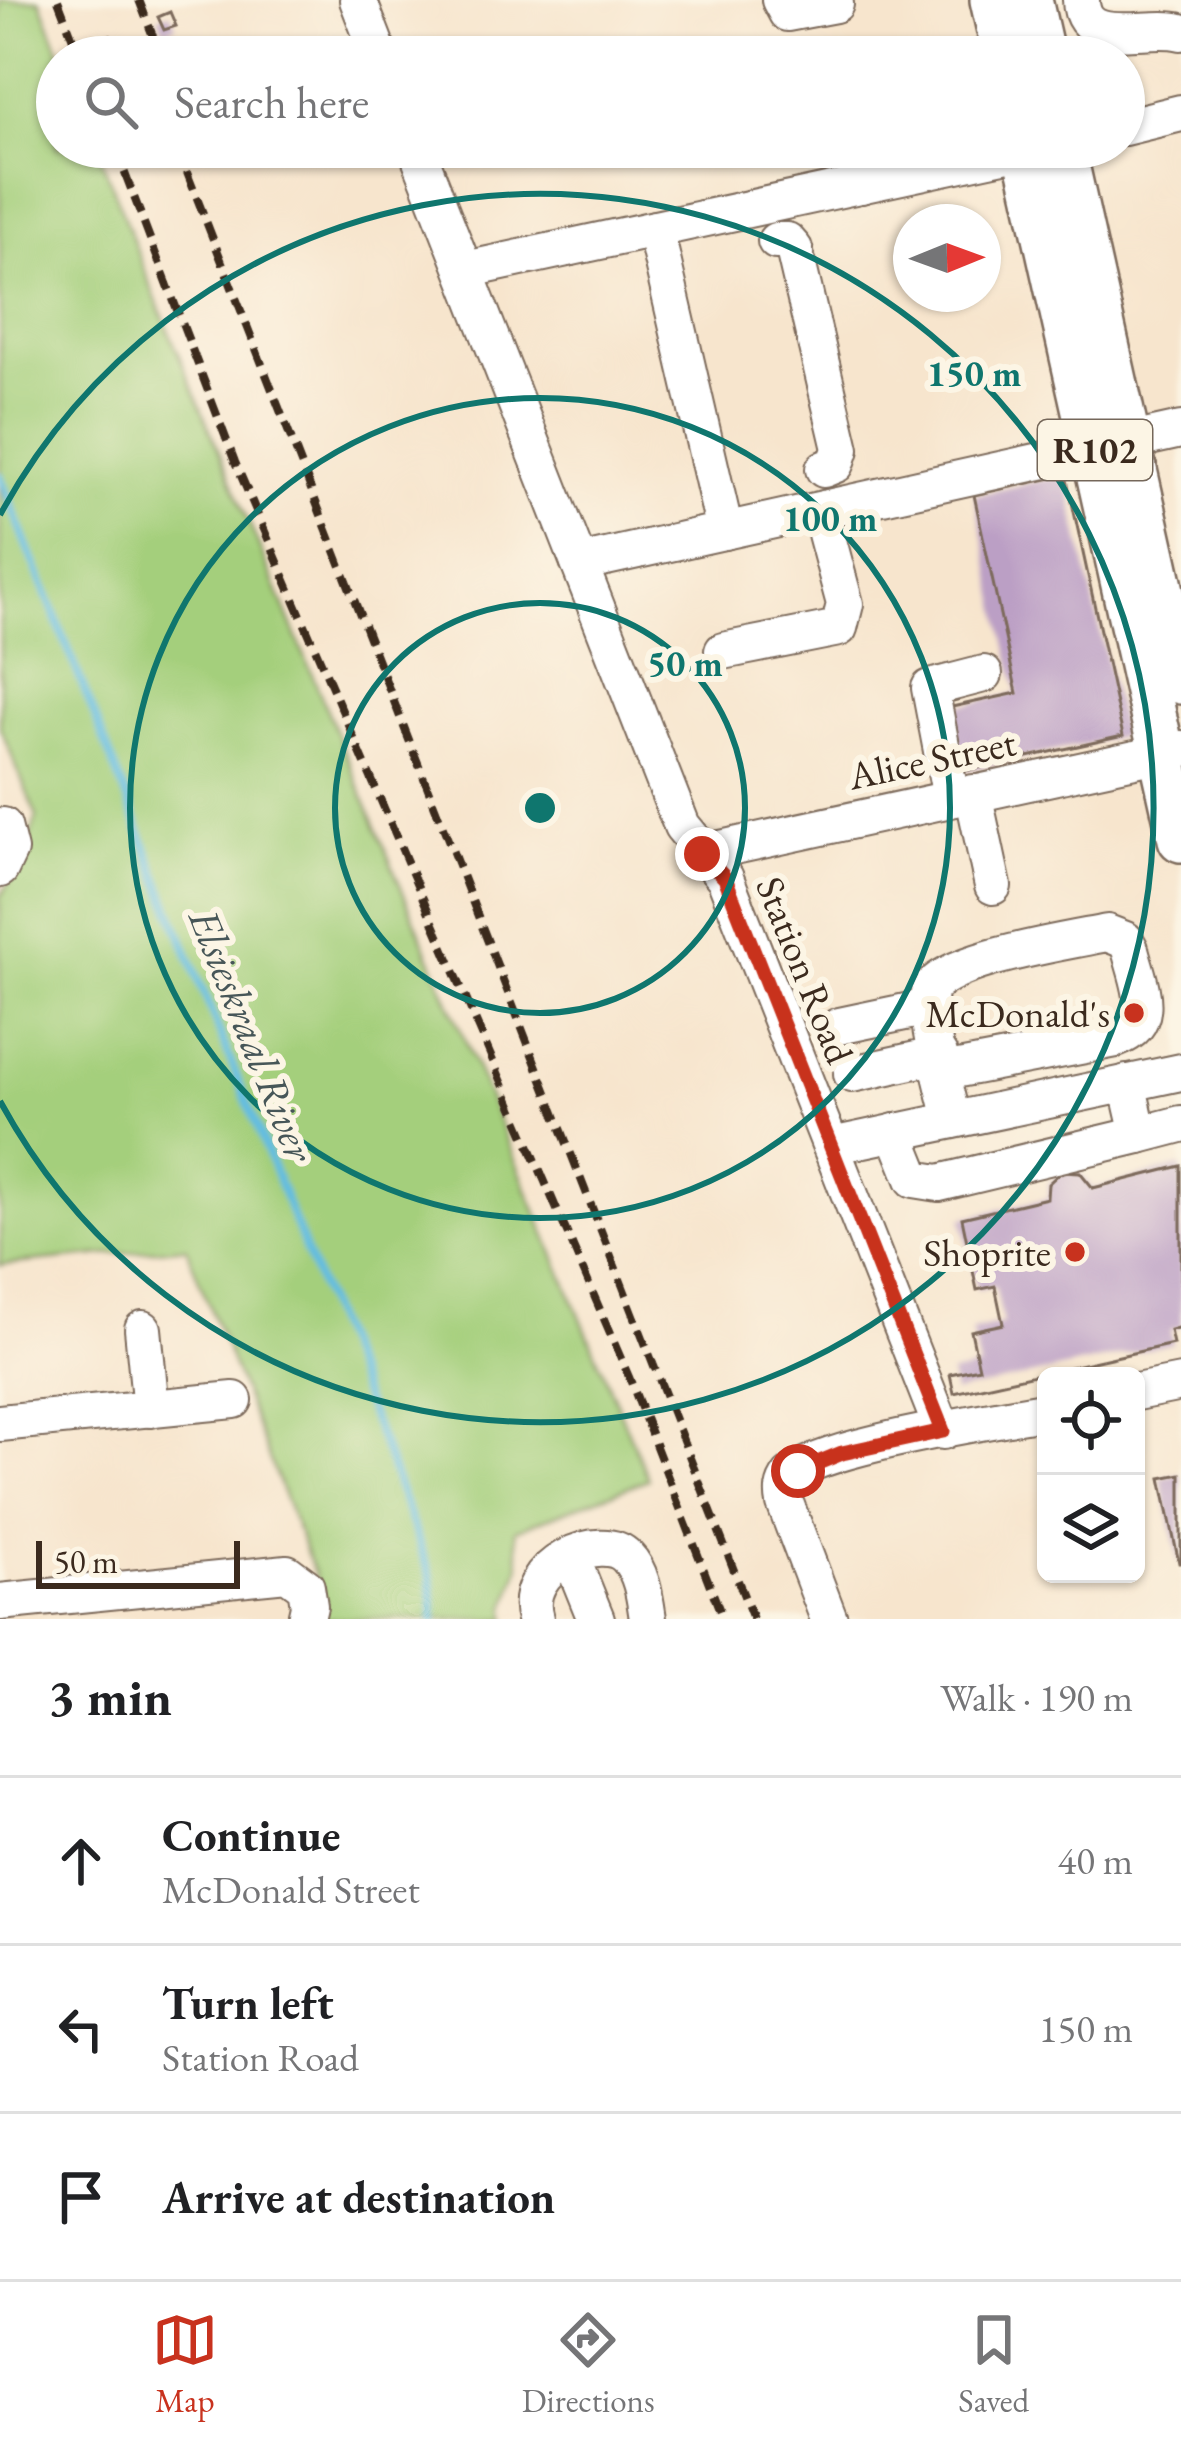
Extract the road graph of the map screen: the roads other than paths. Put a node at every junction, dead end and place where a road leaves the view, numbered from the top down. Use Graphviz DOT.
graph roads {
  1 [pos="358,0"];
  2 [pos="780,0"];
  3 [pos="994,0"];
  4 [pos="1029,0"];
  5 [pos="1081,0"];
  6 [pos="835,4"];
  7 [pos="1181,32"];
  8 [pos="372,36"];
  9 [pos="1002,36"];
  10 [pos="1037,36"];
  11 [pos="1181,113"];
  12 [pos="1145,122"];
  13 [pos="424,168"];
  14 [pos="857,168"];
  15 [pos="940,168"];
  16 [pos="1043,168"];
  17 [pos="861,184"];
  18 [pos="655,229"];
  19 [pos="776,241"];
  20 [pos="465,270"];
  21 [pos="1181,430"];
  22 [pos="1112,448"];
  23 [pos="824,469"];
  24 [pos="820,511"];
  25 [pos="725,531"];
  26 [pos="579,563"];
  27 [pos="723,651"];
  28 [pos="984,674"];
  29 [pos="1181,681"];
  30 [pos="1172,751"];
  31 [pos="962,795"];
  32 [pos="3,826"];
  33 [pos="1181,839"];
  34 [pos="702,854"];
  35 [pos="0,869"];
  36 [pos="993,886"];
  37 [pos="929,1007"];
  38 [pos="838,1026"];
  39 [pos="941,1064"];
  40 [pos="1181,1072"];
  41 [pos="852,1074"];
  42 [pos="1127,1083"];
  43 [pos="952,1120"];
  44 [pos="1181,1124"];
  45 [pos="895,1132"];
  46 [pos="1139,1135"];
  47 [pos="831,1146"];
  48 [pos="143,1329"];
  49 [pos="1181,1383"];
  50 [pos="1145,1390"];
  51 [pos="234,1400"];
  52 [pos="152,1408"];
  53 [pos="1037,1412"];
  54 [pos="0,1423"];
  55 [pos="943,1431"];
  56 [pos="571,1557"];
  57 [pos="13,1607"];
  58 [pos="307,1619"];
  59 [pos="535,1619"];
  60 [pos="596,1619"];
  61 [pos="648,1619"];
  62 [pos="829,1619"];
  1 -- 8 [label="street"];
  2 -- 6 [label="street"];
  3 -- 9 [label="main road"];
  4 -- 10 [label="main road"];
  5 -- 7 [label="street"];
  11 -- 12 [label="street"];
  13 -- 20 [label="street, Station Road"];
  14 -- 17 [label="street"];
  15 -- 17 [label="street"];
  16 -- 22 [label="main road, R102"];
  17 -- 18 [label="street"];
  18 -- 20 [label="street"];
  18 -- 25 [label="street"];
  19 -- 23 [label="street"];
  20 -- 26 [label="street, Station Road"];
  21 -- 22 [label="street"];
  22 -- 24 [label="street"];
  22 -- 29 [label="main road, R102"];
  22 -- 30 [label="main road, R102"];
  24 -- 25 [label="street"];
  24 -- 27 [label="street"];
  25 -- 26 [label="street"];
  26 -- 34 [label="street, Station Road"];
  28 -- 31 [label="street"];
  30 -- 31 [label="street, Alice Street"];
  30 -- 33 [label="main road, R102"];
  31 -- 34 [label="street, Alice Street"];
  31 -- 36 [label="street"];
  32 -- 35 [label="street"];
  34 -- 47 [label="street, Station Road"];
  37 -- 38 [label="street"];
  37 -- 39 [label="street"];
  37 -- 39 [label="street"];
  39 -- 41 [label="street"];
  39 -- 43 [label="street"];
  40 -- 42 [label="street"];
  42 -- 43 [label="street"];
  42 -- 46 [label="street"];
  43 -- 45 [label="street"];
  44 -- 46 [label="street"];
  45 -- 46 [label="street"];
  45 -- 47 [label="street"];
  47 -- 55 [label="street, Station Road"];
  48 -- 52 [label="street"];
  49 -- 50 [label="street"];
  51 -- 52 [label="street"];
  52 -- 54 [label="street"];
  53 -- 55 [label="street"];
  55 -- 62 [label="street"];
  56 -- 59 [label="street"];
  56 -- 60 [label="street"];
  56 -- 61 [label="street"];
  57 -- 58 [label="street"];
}
